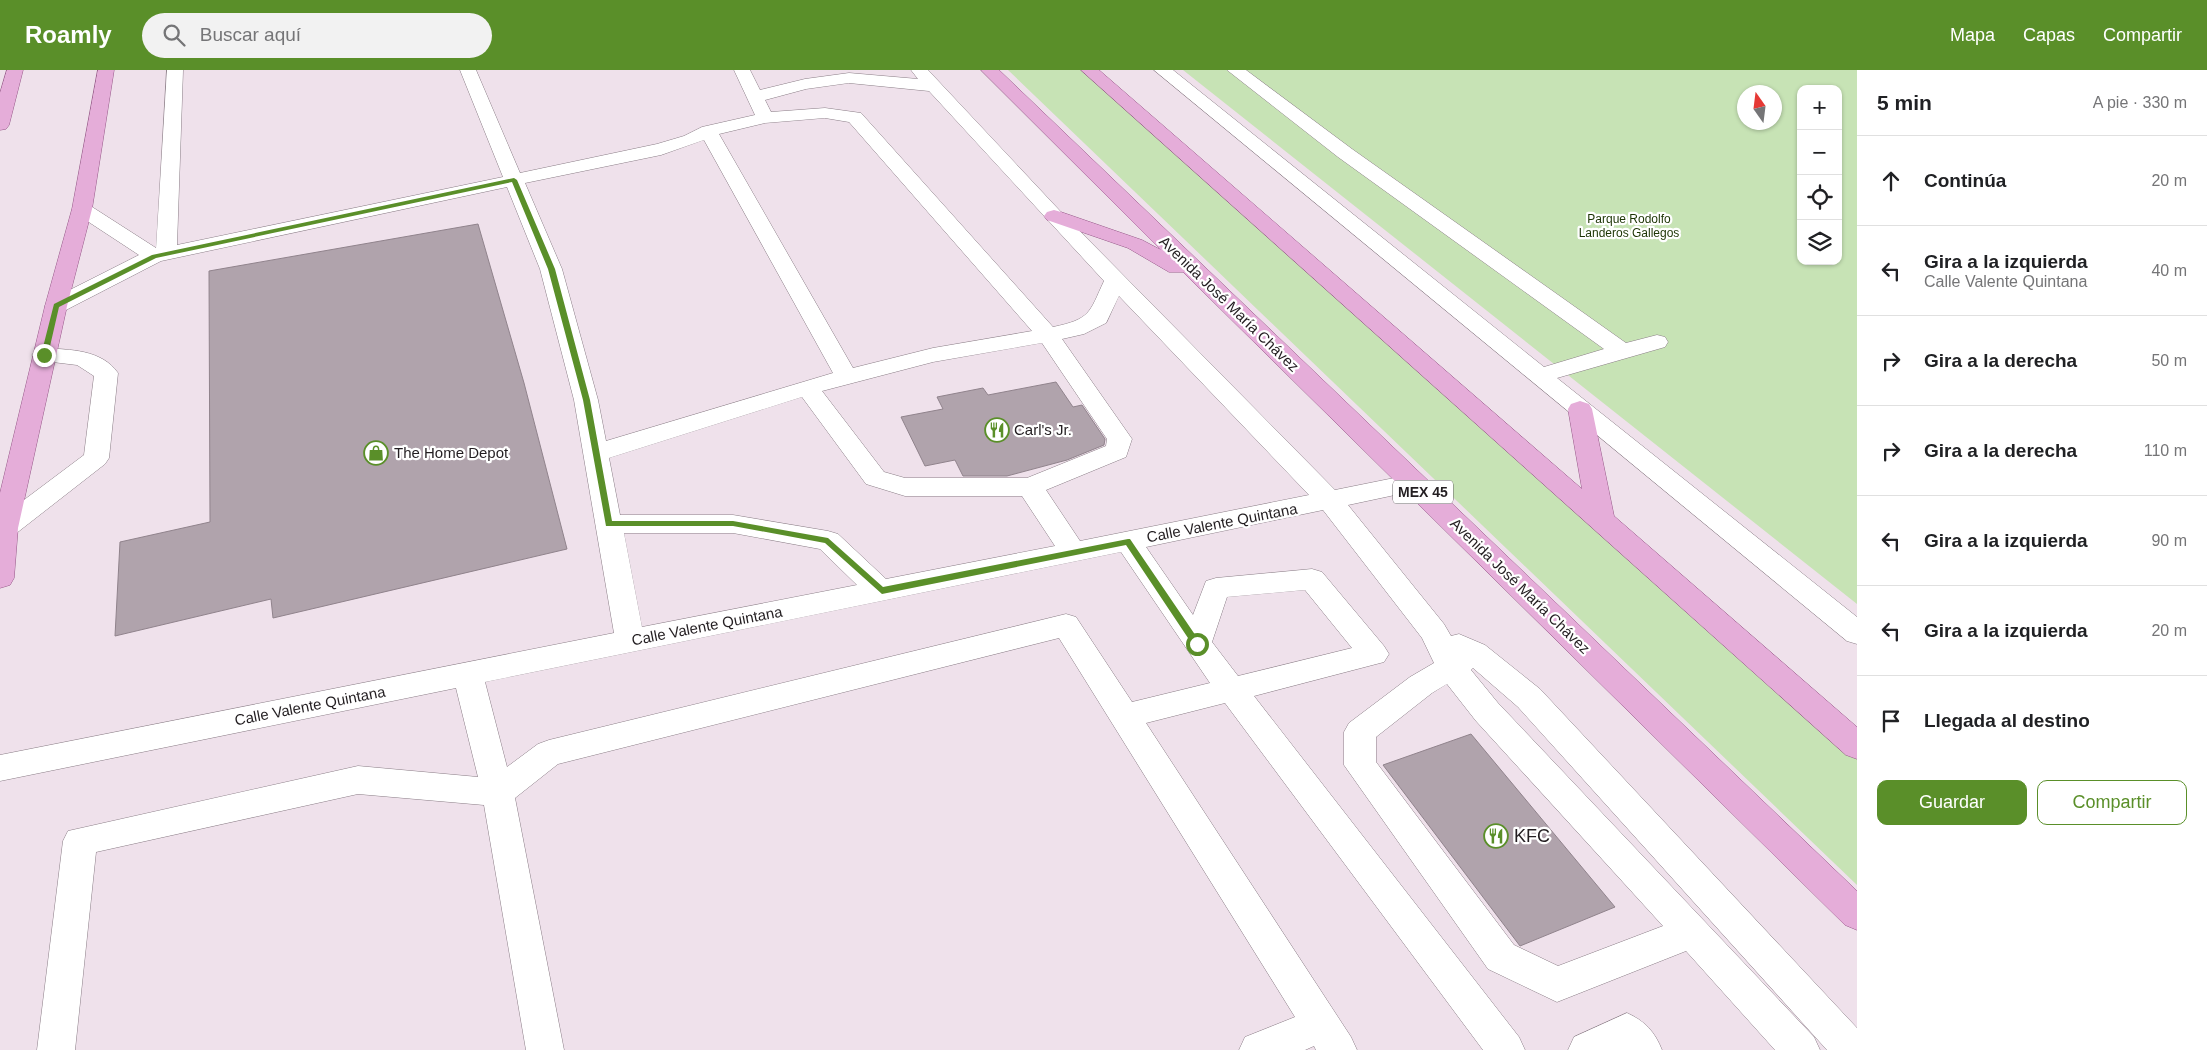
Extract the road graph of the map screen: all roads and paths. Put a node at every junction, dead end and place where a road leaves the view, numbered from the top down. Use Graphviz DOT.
graph roads {
  1 [pos="15,70"];
  2 [pos="106,70"];
  3 [pos="174,70"];
  4 [pos="468,70"];
  5 [pos="919,70"];
  6 [pos="989,70"];
  7 [pos="1089,70"];
  8 [pos="1162,70"];
  9 [pos="1235,70"];
  10 [pos="746,71"];
  11 [pos="934,86"];
  12 [pos="755,97"];
  13 [pos="765,118"];
  14 [pos="0,125"];
  15 [pos="708,131"];
  16 [pos="514,180"];
  17 [pos="82,208"];
  18 [pos="1054,216"];
  19 [pos="160,255"];
  20 [pos="1116,279"];
  21 [pos="1216,292"];
  22 [pos="56,306"];
  23 [pos="1048,335"];
  24 [pos="1657,342"];
  25 [pos="1622,351"];
  26 [pos="44,355"];
  27 [pos="1537,376"];
  28 [pos="847,378"];
  29 [pos="808,388"];
  30 [pos="1580,409"];
  31 [pos="596,453"];
  32 [pos="1414,484"];
  33 [pos="1030,487"];
  34 [pos="1330,501"];
  35 [pos="1601,520"];
  36 [pos="609,524"];
  37 [pos="5,528"];
  38 [pos="1128,541"];
  39 [pos="1073,552"];
  40 [pos="0,578"];
  41 [pos="882,591"];
  42 [pos="1857,633"];
  43 [pos="630,641"];
  44 [pos="1197,644"];
  45 [pos="1462,659"];
  46 [pos="468,674"];
  47 [pos="1231,689"];
  48 [pos="1124,716"];
  49 [pos="1857,746"];
  50 [pos="0,768"];
  51 [pos="498,793"];
  52 [pos="1857,914"];
  53 [pos="1692,932"];
  54 [pos="1330,1037"];
  55 [pos="56,1050"];
  56 [pos="545,1050"];
  57 [pos="1258,1050"];
  58 [pos="1506,1050"];
  59 [pos="1587,1050"];
  60 [pos="1643,1050"];
  61 [pos="1800,1050"];
  62 [pos="1852,1050"];
  1 -- 14 [label="main road"];
  2 -- 17 [label="main road"];
  3 -- 19 [label="street"];
  4 -- 16 [label="street"];
  5 -- 11 [label="street"];
  6 -- 21 [label="main road, Avenida José María Chávez / MEX 45"];
  7 -- 35 [label="main road"];
  8 -- 27 [label="street"];
  9 -- 25 [label="street"];
  10 -- 12 [label="street"];
  11 -- 12 [label="street"];
  11 -- 18 [label="street"];
  12 -- 13 [label="street"];
  13 -- 15 [label="street"];
  13 -- 23 [label="street"];
  15 -- 16 [label="street"];
  15 -- 28 [label="street"];
  16 -- 19 [label="street"];
  16 -- 31 [label="street"];
  17 -- 19 [label="street"];
  17 -- 22 [label="main road"];
  18 -- 20 [label="street"];
  18 -- 21 [label="main road"];
  19 -- 22 [label="street"];
  20 -- 23 [label="street"];
  20 -- 34 [label="street"];
  21 -- 32 [label="main road, Avenida José María Chávez / MEX 45"];
  22 -- 26 [label="main road"];
  23 -- 28 [label="street"];
  23 -- 33 [label="street"];
  24 -- 25 [label="street"];
  25 -- 27 [label="street"];
  26 -- 37 [label="main road"];
  26 -- 37 [label="street"];
  27 -- 30 [label="street"];
  28 -- 29 [label="street"];
  29 -- 31 [label="street"];
  29 -- 33 [label="street"];
  30 -- 35 [label="main road"];
  30 -- 42 [label="street"];
  31 -- 36 [label="street"];
  32 -- 34 [label="street, Calle Valente Quintana"];
  32 -- 52 [label="main road, Avenida José María Chávez / MEX 45"];
  33 -- 39 [label="street"];
  34 -- 38 [label="street, Calle Valente Quintana"];
  34 -- 45 [label="street"];
  35 -- 49 [label="main road"];
  36 -- 41 [label="street"];
  36 -- 43 [label="street"];
  37 -- 40 [label="main road"];
  38 -- 39 [label="street, Calle Valente Quintana"];
  38 -- 44 [label="street"];
  39 -- 41 [label="street, Calle Valente Quintana"];
  41 -- 43 [label="street, Calle Valente Quintana"];
  43 -- 46 [label="street, Calle Valente Quintana"];
  44 -- 47 [label="street"];
  44 -- 47 [label="street"];
  45 -- 53 [label="street"];
  45 -- 53 [label="street"];
  45 -- 62 [label="street"];
  46 -- 50 [label="street, Calle Valente Quintana"];
  46 -- 51 [label="street"];
  47 -- 48 [label="street"];
  47 -- 58 [label="street"];
  48 -- 51 [label="street"];
  48 -- 54 [label="street"];
  51 -- 55 [label="street"];
  51 -- 56 [label="street"];
  53 -- 61 [label="street"];
  54 -- 57 [label="street"];
  59 -- 60 [label="street"];
}
